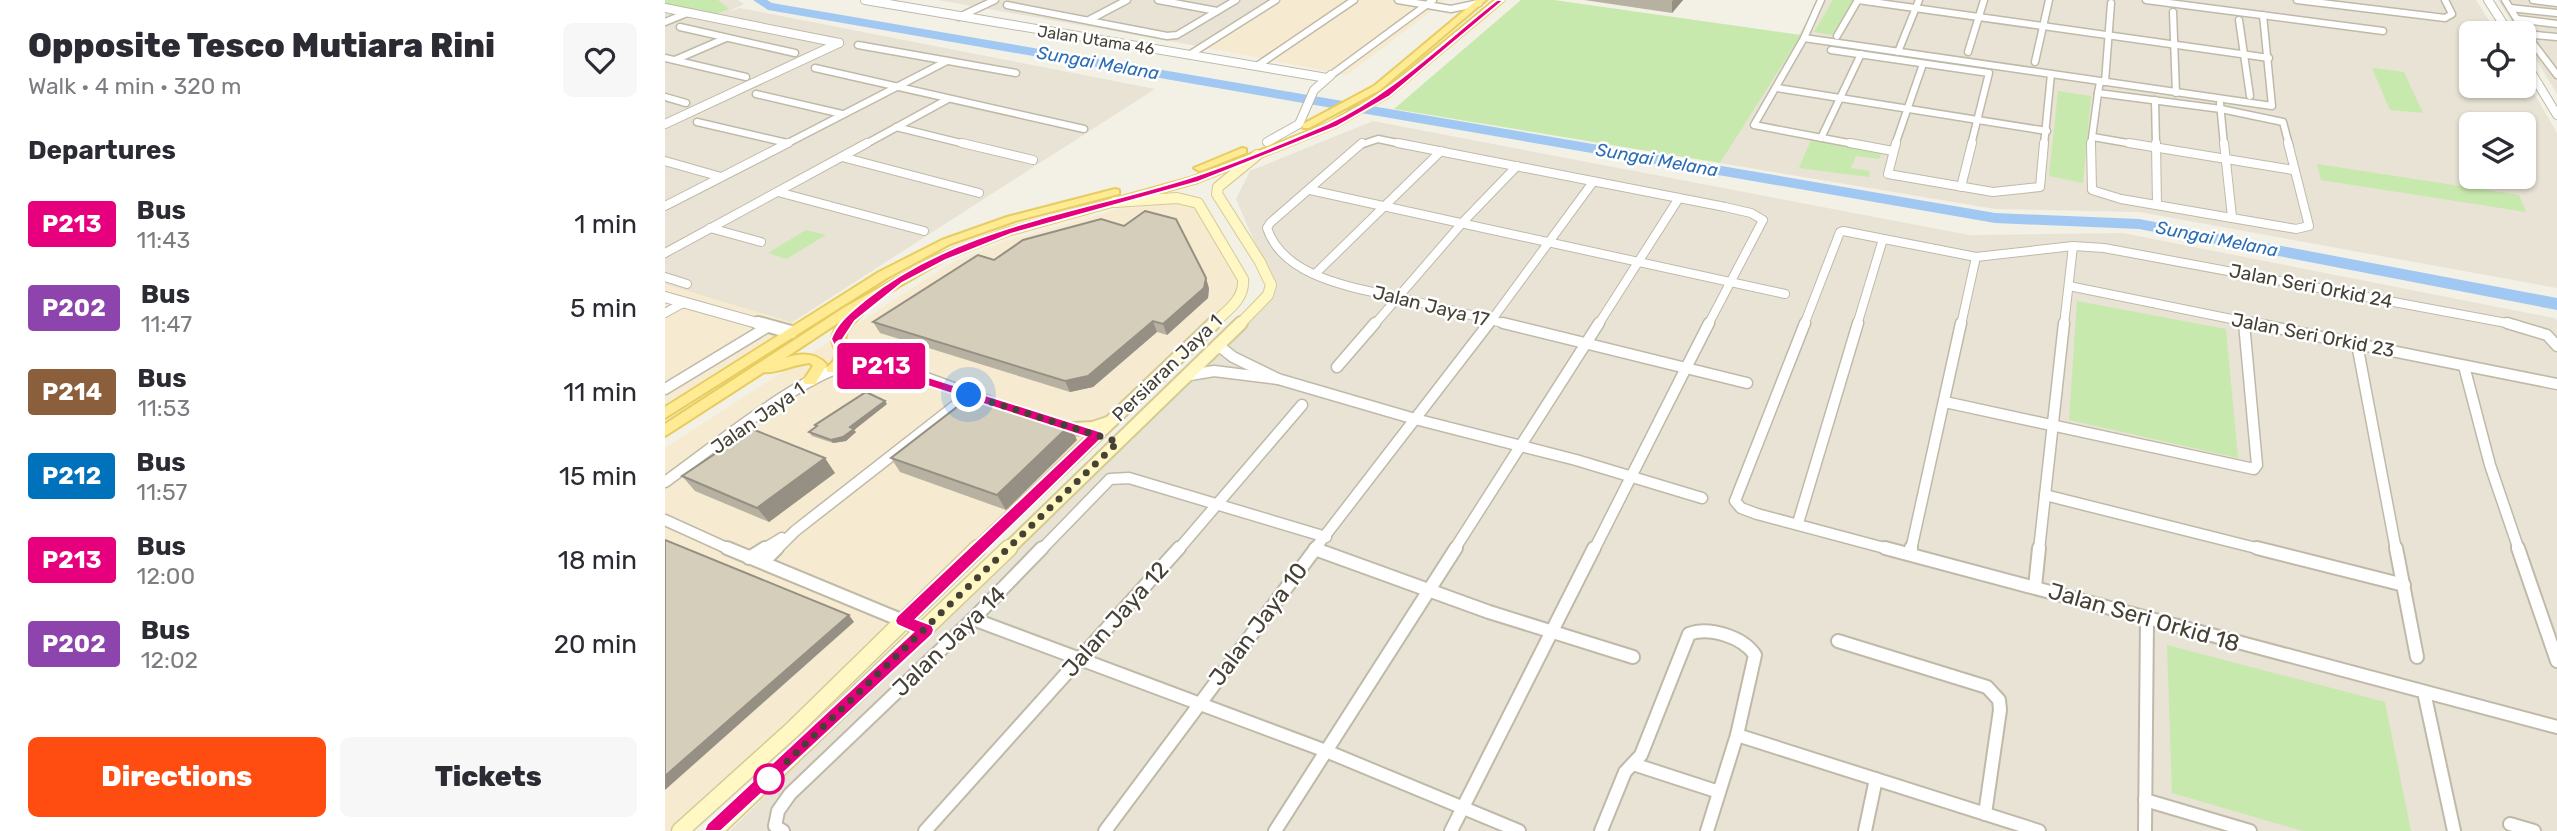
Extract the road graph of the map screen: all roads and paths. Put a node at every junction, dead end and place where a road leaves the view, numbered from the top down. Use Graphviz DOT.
graph roads {
  1 [pos="865,0"];
  2 [pos="900,0"];
  3 [pos="995,0"];
  4 [pos="1127,0"];
  5 [pos="1158,0"];
  6 [pos="1236,0"];
  7 [pos="1276,0"];
  8 [pos="1354,0"];
  9 [pos="1398,0"];
  10 [pos="1433,0"];
  11 [pos="1500,0"];
  12 [pos="1821,0"];
  13 [pos="1858,0"];
  14 [pos="1920,0"];
  15 [pos="1984,0"];
  16 [pos="2049,0"];
  17 [pos="2146,0"];
  18 [pos="2300,0"];
  19 [pos="2372,0"];
  20 [pos="2445,0"];
  21 [pos="2489,0"];
  22 [pos="2505,0"];
  23 [pos="2533,0"];
  24 [pos="1481,1"];
  25 [pos="2111,3"];
  26 [pos="2557,3"];
  27 [pos="1007,5"];
  28 [pos="1426,5"];
  29 [pos="665,8"];
  30 [pos="2510,8"];
  31 [pos="1451,9"];
  32 [pos="1916,9"];
  33 [pos="2376,10"];
  34 [pos="1217,11"];
  35 [pos="969,12"];
  36 [pos="2173,12"];
  37 [pos="687,13"];
  38 [pos="2557,13"];
  39 [pos="2263,15"];
  40 [pos="665,16"];
  41 [pos="959,17"];
  42 [pos="674,18"];
  43 [pos="1979,18"];
  44 [pos="2517,19"];
  45 [pos="1089,20"];
  46 [pos="2239,20"];
  47 [pos="1457,21"];
  48 [pos="2502,21"];
  49 [pos="665,22"];
  50 [pos="2557,24"];
  51 [pos="2043,26"];
  52 [pos="680,27"];
  53 [pos="2383,31"];
  54 [pos="2536,34"];
  55 [pos="1837,36"];
  56 [pos="2109,36"];
  57 [pos="2557,37"];
  58 [pos="727,38"];
  59 [pos="1804,38"];
  60 [pos="859,45"];
  61 [pos="2174,45"];
  62 [pos="2536,48"];
  63 [pos="1831,50"];
  64 [pos="1898,52"];
  65 [pos="1968,52"];
  66 [pos="796,53"];
  67 [pos="1193,53"];
  68 [pos="1861,54"];
  69 [pos="2244,55"];
  70 [pos="665,58"];
  71 [pos="2269,58"];
  72 [pos="674,60"];
  73 [pos="947,61"];
  74 [pos="2035,62"];
  75 [pos="665,64"];
  76 [pos="1260,64"];
  77 [pos="1923,64"];
  78 [pos="815,68"];
  79 [pos="1016,73"];
  80 [pos="1331,75"];
  81 [pos="2051,75"];
  82 [pos="2557,75"];
  83 [pos="746,77"];
  84 [pos="2536,80"];
  85 [pos="2102,82"];
  86 [pos="895,88"];
  87 [pos="1777,88"];
  88 [pos="2097,93"];
  89 [pos="2176,93"];
  90 [pos="756,94"];
  91 [pos="2250,96"];
  92 [pos="665,97"];
  93 [pos="1842,98"];
  94 [pos="948,99"];
  95 [pos="2220,99"];
  96 [pos="2155,100"];
  97 [pos="686,103"];
  98 [pos="1909,109"];
  99 [pos="2221,109"];
  100 [pos="842,114"];
  101 [pos="2557,115"];
  102 [pos="1978,120"];
  103 [pos="697,122"];
  104 [pos="665,124"];
  105 [pos="896,127"];
  106 [pos="1084,129"];
  107 [pos="2047,131"];
  108 [pos="2093,137"];
  109 [pos="1821,138"];
  110 [pos="1267,142"];
  111 [pos="787,144"];
  112 [pos="2156,148"];
  113 [pos="1441,150"];
  114 [pos="1893,151"];
  115 [pos="1257,155"];
  116 [pos="842,157"];
  117 [pos="2226,159"];
  118 [pos="1034,160"];
  119 [pos="665,161"];
  120 [pos="1517,166"];
  121 [pos="2293,170"];
  122 [pos="721,177"];
  123 [pos="1593,182"];
  124 [pos="1961,187"];
  125 [pos="1310,190"];
  126 [pos="778,192"];
  127 [pos="979,193"];
  128 [pos="1679,198"];
  129 [pos="1114,202"];
  130 [pos="1383,205"];
  131 [pos="2157,205"];
  132 [pos="665,206"];
  133 [pos="2232,217"];
  134 [pos="1463,222"];
  135 [pos="710,228"];
  136 [pos="924,231"];
  137 [pos="1883,239"];
  138 [pos="1552,241"];
  139 [pos="761,242"];
  140 [pos="2073,246"];
  141 [pos="667,250"];
  142 [pos="1253,250"];
  143 [pos="1230,254"];
  144 [pos="1976,257"];
  145 [pos="1641,261"];
  146 [pos="1315,274"];
  147 [pos="665,277"];
  148 [pos="897,281"];
  149 [pos="1730,281"];
  150 [pos="687,284"];
  151 [pos="2069,286"];
  152 [pos="1785,294"];
  153 [pos="665,297"];
  154 [pos="1399,297"];
  155 [pos="683,303"];
  156 [pos="665,313"];
  157 [pos="1489,320"];
  158 [pos="2244,322"];
  159 [pos="769,326"];
  160 [pos="791,332"];
  161 [pos="1587,342"];
  162 [pos="2357,344"];
  163 [pos="1219,346"];
  164 [pos="2557,346"];
  165 [pos="843,351"];
  166 [pos="2464,366"];
  167 [pos="882,367"];
  168 [pos="1338,367"];
  169 [pos="1686,368"];
  170 [pos="833,369"];
  171 [pos="1190,375"];
  172 [pos="745,378"];
  173 [pos="1278,379"];
  174 [pos="810,381"];
  175 [pos="1747,383"];
  176 [pos="2557,384"];
  177 [pos="665,389"];
  178 [pos="969,395"];
  179 [pos="1945,402"];
  180 [pos="1303,405"];
  181 [pos="1003,406"];
  182 [pos="665,413"];
  183 [pos="1117,416"];
  184 [pos="1415,419"];
  185 [pos="2053,425"];
  186 [pos="1068,427"];
  187 [pos="665,431"];
  188 [pos="1097,436"];
  189 [pos="1118,442"];
  190 [pos="1521,446"];
  191 [pos="1632,477"];
  192 [pos="665,482"];
  193 [pos="2045,495"];
  194 [pos="1702,498"];
  195 [pos="1735,501"];
  196 [pos="1219,504"];
  197 [pos="665,520"];
  198 [pos="1798,523"];
  199 [pos="795,531"];
  200 [pos="1326,537"];
  201 [pos="1315,549"];
  202 [pos="1910,553"];
  203 [pos="749,558"];
  204 [pos="763,562"];
  205 [pos="2404,585"];
  206 [pos="2035,587"];
  207 [pos="1430,591"];
  208 [pos="973,619"];
  209 [pos="2147,620"];
  210 [pos="903,621"];
  211 [pos="926,630"];
  212 [pos="1553,631"];
  213 [pos="1838,641"];
  214 [pos="1633,657"];
  215 [pos="2417,657"];
  216 [pos="1078,659"];
  217 [pos="2557,661"];
  218 [pos="2424,692"];
  219 [pos="1198,703"];
  220 [pos="2557,727"];
  221 [pos="1737,735"];
  222 [pos="1326,751"];
  223 [pos="1633,764"];
  224 [pos="1876,779"];
  225 [pos="1719,792"];
  226 [pos="2145,800"];
  227 [pos="1464,806"];
  228 [pos="1985,814"];
  229 [pos="2510,824"];
  230 [pos="680,831"];
  231 [pos="714,831"];
  232 [pos="783,831"];
  233 [pos="925,831"];
  234 [pos="1105,831"];
  235 [pos="1275,831"];
  236 [pos="1451,831"];
  237 [pos="1519,831"];
  238 [pos="1601,831"];
  239 [pos="1707,831"];
  240 [pos="1865,831"];
  241 [pos="2039,831"];
  242 [pos="2145,831"];
  243 [pos="2250,831"];
  244 [pos="2454,831"];
  245 [pos="2534,831"];
  1 -- 41 [label="street, Jalan Utama 46"];
  2 -- 35 [label="street, Jalan Utama 46"];
  3 -- 35 [label="street"];
  4 -- 45 [label="street"];
  5 -- 34 [label="street"];
  6 -- 34 [label="street"];
  7 -- 67 [label="street"];
  8 -- 76 [label="street"];
  9 -- 28 [label="street"];
  10 -- 28 [label="street"];
  11 -- 115 [label="main road"];
  12 -- 59 [label="street"];
  13 -- 32 [label="street"];
  13 -- 55 [label="street"];
  14 -- 32 [label="street"];
  15 -- 43 [label="street"];
  16 -- 51 [label="street"];
  17 -- 39 [label="street"];
  18 -- 33 [label="street"];
  19 -- 33 [label="street"];
  20 -- 33 [label="street"];
  21 -- 48 [label="street"];
  22 -- 30 [label="street"];
  23 -- 26 [label="street"];
  24 -- 31 [label="street"];
  24 -- 47 [label="main road"];
  25 -- 56 [label="street"];
  27 -- 45 [label="street"];
  28 -- 31 [label="street"];
  28 -- 80 [label="street"];
  29 -- 37 [label="street"];
  30 -- 38 [label="street"];
  30 -- 44 [label="street"];
  31 -- 47 [label="street"];
  32 -- 43 [label="street"];
  32 -- 64 [label="street"];
  34 -- 45 [label="street"];
  35 -- 41 [label="street"];
  35 -- 67 [label="street, Jalan Utama 46"];
  36 -- 61 [label="street"];
  37 -- 42 [label="street"];
  37 -- 104 [label="street"];
  39 -- 53 [label="street"];
  39 -- 71 [label="street"];
  40 -- 42 [label="street"];
  41 -- 67 [label="street, Jalan Utama 46"];
  42 -- 49 [label="street"];
  43 -- 51 [label="street"];
  43 -- 65 [label="street"];
  44 -- 50 [label="street"];
  46 -- 69 [label="street"];
  47 -- 110 [label="main road"];
  51 -- 56 [label="street"];
  51 -- 74 [label="street"];
  52 -- 58 [label="street"];
  54 -- 57 [label="street"];
  56 -- 61 [label="street"];
  56 -- 85 [label="street"];
  58 -- 66 [label="street"];
  58 -- 72 [label="street"];
  59 -- 64 [label="street"];
  59 -- 87 [label="street"];
  60 -- 73 [label="street"];
  61 -- 69 [label="street"];
  61 -- 89 [label="street"];
  62 -- 82 [label="street"];
  63 -- 68 [label="street"];
  64 -- 81 [label="street"];
  67 -- 76 [label="street, Jalan Utama 46"];
  68 -- 77 [label="street"];
  68 -- 93 [label="street"];
  69 -- 71 [label="street"];
  69 -- 91 [label="street"];
  70 -- 72 [label="street"];
  71 -- 95 [label="street"];
  72 -- 75 [label="street"];
  72 -- 83 [label="street"];
  73 -- 79 [label="street"];
  73 -- 86 [label="street"];
  76 -- 80 [label="street, Jalan Utama 46"];
  77 -- 98 [label="street"];
  77 -- 102 [label="street"];
  78 -- 86 [label="street"];
  80 -- 110 [label="street"];
  81 -- 85 [label="street"];
  81 -- 107 [label="street"];
  84 -- 101 [label="street"];
  85 -- 88 [label="street"];
  85 -- 89 [label="street"];
  86 -- 94 [label="street"];
  86 -- 100 [label="street"];
  87 -- 93 [label="street"];
  87 -- 109 [label="street"];
  88 -- 96 [label="street"];
  88 -- 108 [label="street"];
  89 -- 95 [label="street"];
  90 -- 100 [label="street"];
  92 -- 97 [label="street"];
  93 -- 98 [label="street"];
  93 -- 109 [label="street"];
  94 -- 105 [label="street"];
  94 -- 106 [label="street"];
  95 -- 99 [label="street"];
  96 -- 99 [label="street"];
  96 -- 112 [label="street"];
  98 -- 102 [label="street"];
  98 -- 114 [label="street"];
  99 -- 117 [label="street"];
  99 -- 121 [label="street"];
  100 -- 111 [label="street"];
  102 -- 107 [label="street"];
  102 -- 124 [label="street"];
  103 -- 111 [label="street"];
  105 -- 116 [label="street"];
  105 -- 118 [label="street"];
  107 -- 124 [label="street"];
  108 -- 112 [label="street"];
  108 -- 131 [label="street"];
  109 -- 114 [label="street"];
  110 -- 160 [label="main road"];
  111 -- 122 [label="street"];
  112 -- 117 [label="street"];
  112 -- 131 [label="street"];
  113 -- 120 [label="street"];
  113 -- 125 [label="street, Jalan Jaya 17"];
  113 -- 130 [label="street"];
  114 -- 124 [label="street"];
  115 -- 129 [label="main road"];
  115 -- 142 [label="main road, Persiaran Jaya 1"];
  116 -- 126 [label="street"];
  116 -- 127 [label="street"];
  117 -- 121 [label="street"];
  117 -- 133 [label="street"];
  119 -- 122 [label="street"];
  120 -- 123 [label="street"];
  120 -- 134 [label="street"];
  121 -- 133 [label="street"];
  122 -- 132 [label="street"];
  123 -- 128 [label="street"];
  123 -- 138 [label="street, Jalan Jaya 10"];
  125 -- 130 [label="street"];
  125 -- 146 [label="street, Jalan Jaya 17"];
  126 -- 135 [label="street"];
  126 -- 136 [label="street"];
  128 -- 145 [label="street"];
  128 -- 149 [label="street"];
  129 -- 143 [label="main road, Persiaran Jaya 1"];
  129 -- 148 [label="main road"];
  130 -- 134 [label="street"];
  130 -- 146 [label="street"];
  131 -- 133 [label="street"];
  134 -- 138 [label="street"];
  134 -- 154 [label="street"];
  135 -- 139 [label="street"];
  135 -- 141 [label="street"];
  137 -- 144 [label="street, Jalan Seri Orkid 24"];
  137 -- 195 [label="street, Jalan Seri Orkid 24"];
  137 -- 198 [label="street"];
  138 -- 145 [label="street"];
  138 -- 157 [label="street, Jalan Jaya 10"];
  140 -- 144 [label="street, Jalan Seri Orkid 24"];
  140 -- 151 [label="street"];
  140 -- 164 [label="street, Jalan Seri Orkid 24"];
  142 -- 143 [label="main road"];
  142 -- 163 [label="main road, Persiaran Jaya 1"];
  143 -- 183 [label="main road, Persiaran Jaya 1"];
  144 -- 179 [label="street"];
  145 -- 149 [label="street"];
  145 -- 161 [label="street"];
  146 -- 154 [label="street, Jalan Jaya 17"];
  147 -- 150 [label="street"];
  148 -- 165 [label="main road"];
  148 -- 172 [label="main road"];
  149 -- 152 [label="street"];
  149 -- 169 [label="street"];
  151 -- 158 [label="street, Jalan Seri Orkid 23"];
  151 -- 185 [label="street"];
  153 -- 155 [label="street"];
  154 -- 157 [label="street, Jalan Jaya 17"];
  154 -- 168 [label="street"];
  155 -- 156 [label="street"];
  155 -- 159 [label="street"];
  157 -- 161 [label="street, Jalan Jaya 17"];
  157 -- 184 [label="street, Jalan Jaya 10"];
  158 -- 162 [label="street, Jalan Seri Orkid 23"];
  158 -- 185 [label="street"];
  159 -- 160 [label="street"];
  159 -- 177 [label="street"];
  160 -- 182 [label="main road"];
  161 -- 169 [label="street, Jalan Jaya 17"];
  161 -- 190 [label="street"];
  162 -- 166 [label="street, Jalan Seri Orkid 23"];
  162 -- 205 [label="street"];
  163 -- 171 [label="main road, Persiaran Jaya 1"];
  163 -- 173 [label="street"];
  165 -- 167 [label="main road"];
  165 -- 170 [label="main road"];
  166 -- 176 [label="street, Jalan Seri Orkid 23"];
  166 -- 217 [label="street"];
  167 -- 170 [label="street, Jalan Jaya 1"];
  167 -- 178 [label="street, Jalan Jaya 1"];
  169 -- 175 [label="street, Jalan Jaya 17"];
  169 -- 191 [label="street"];
  170 -- 174 [label="street, Jalan Jaya 1"];
  171 -- 173 [label="street"];
  171 -- 189 [label="main road, Persiaran Jaya 1"];
  172 -- 174 [label="main road"];
  172 -- 187 [label="main road"];
  173 -- 184 [label="street"];
  174 -- 192 [label="street, Jalan Jaya 1"];
  178 -- 181 [label="street, Jalan Jaya 1"];
  178 -- 199 [label="street"];
  179 -- 185 [label="street"];
  179 -- 202 [label="street"];
  180 -- 196 [label="street, Jalan Jaya 12"];
  183 -- 186 [label="main road"];
  183 -- 188 [label="main road, Persiaran Jaya 1"];
  184 -- 190 [label="street"];
  184 -- 200 [label="street, Jalan Jaya 10"];
  185 -- 193 [label="street"];
  186 -- 188 [label="street"];
  188 -- 189 [label="street"];
  188 -- 210 [label="main road, Persiaran Jaya 1"];
  189 -- 211 [label="main road, Persiaran Jaya 1"];
  190 -- 191 [label="street"];
  190 -- 207 [label="street"];
  191 -- 194 [label="street"];
  191 -- 212 [label="street"];
  193 -- 205 [label="street"];
  193 -- 206 [label="street"];
  195 -- 198 [label="street, Jalan Seri Orkid 18"];
  196 -- 200 [label="street"];
  196 -- 208 [label="street, Jalan Jaya 14"];
  196 -- 216 [label="street, Jalan Jaya 12"];
  197 -- 203 [label="street"];
  198 -- 202 [label="street, Jalan Seri Orkid 18"];
  199 -- 203 [label="street"];
  199 -- 204 [label="street"];
  200 -- 201 [label="street, Jalan Jaya 10"];
  201 -- 207 [label="street"];
  201 -- 219 [label="street, Jalan Jaya 10"];
  202 -- 206 [label="street, Jalan Seri Orkid 18"];
  203 -- 204 [label="street"];
  204 -- 210 [label="street"];
  205 -- 215 [label="street"];
  206 -- 209 [label="street, Jalan Seri Orkid 18"];
  207 -- 212 [label="street"];
  207 -- 222 [label="street"];
  208 -- 216 [label="street"];
  208 -- 232 [label="street, Jalan Jaya 14"];
  209 -- 218 [label="street, Jalan Seri Orkid 18"];
  209 -- 226 [label="street"];
  210 -- 211 [label="street"];
  210 -- 230 [label="main road, Persiaran Jaya 1"];
  211 -- 231 [label="main road, Persiaran Jaya 1"];
  212 -- 214 [label="street"];
  212 -- 227 [label="street"];
  213 -- 228 [label="street"];
  216 -- 219 [label="street"];
  216 -- 233 [label="street, Jalan Jaya 12"];
  218 -- 220 [label="street, Jalan Seri Orkid 18"];
  218 -- 244 [label="street"];
  219 -- 222 [label="street"];
  219 -- 234 [label="street, Jalan Jaya 10"];
  221 -- 223 [label="street"];
  221 -- 224 [label="street"];
  221 -- 225 [label="street"];
  222 -- 227 [label="street"];
  222 -- 235 [label="street"];
  223 -- 225 [label="street"];
  223 -- 238 [label="street"];
  224 -- 228 [label="street"];
  224 -- 240 [label="street"];
  225 -- 239 [label="street"];
  226 -- 242 [label="street"];
  226 -- 243 [label="street"];
  227 -- 236 [label="street"];
  227 -- 237 [label="street"];
  228 -- 241 [label="street"];
  229 -- 245 [label="street"];
}
